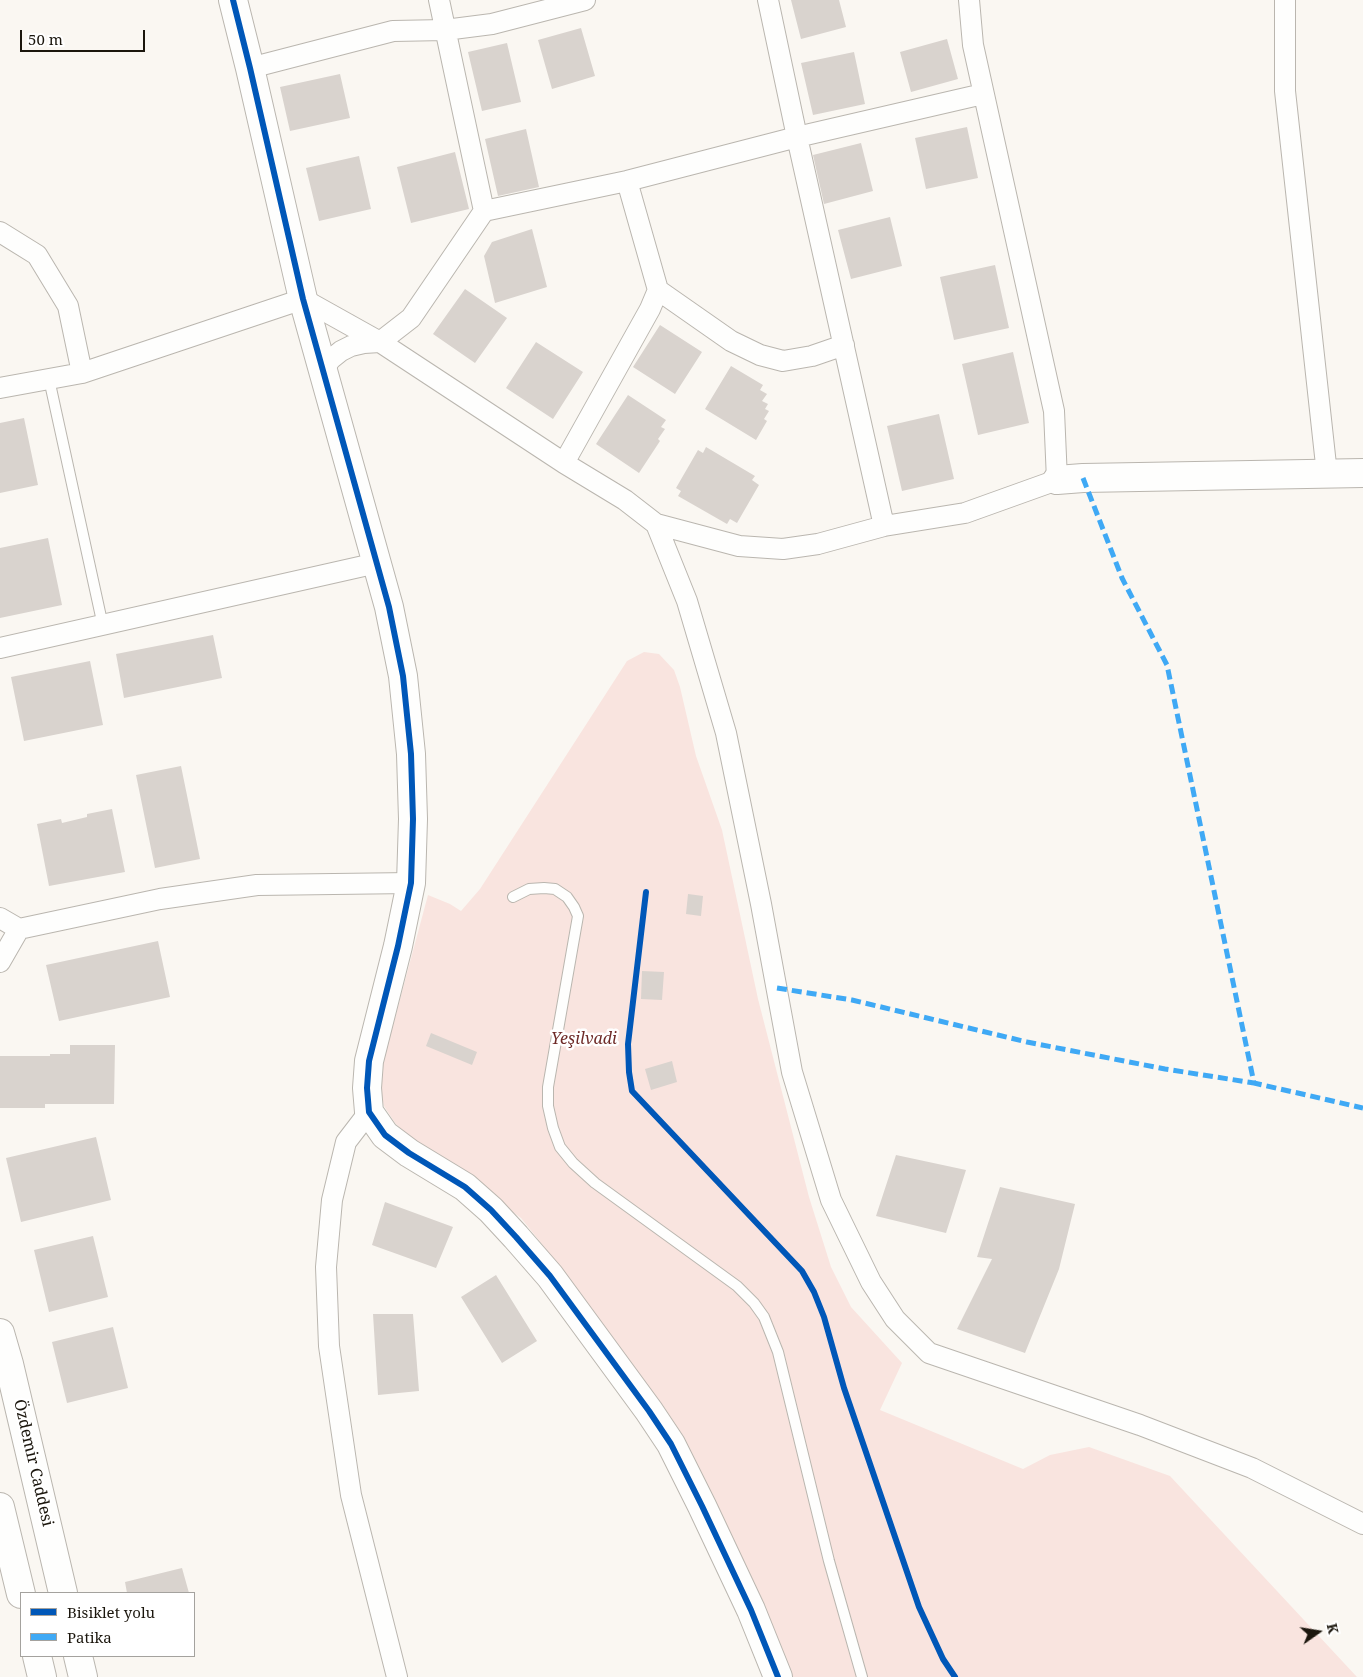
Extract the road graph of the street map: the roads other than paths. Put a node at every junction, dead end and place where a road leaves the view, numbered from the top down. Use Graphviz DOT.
graph roads {
  1 [pos="232,0"];
  2 [pos="438,0"];
  3 [pos="585,0"];
  4 [pos="768,0"];
  5 [pos="969,0"];
  6 [pos="1285,0"];
  7 [pos="445,30"];
  8 [pos="250,68"];
  9 [pos="983,94"];
  10 [pos="797,137"];
  11 [pos="627,181"];
  12 [pos="484,211"];
  13 [pos="0,232"];
  14 [pos="658,290"];
  15 [pos="303,299"];
  16 [pos="380,342"];
  17 [pos="844,345"];
  18 [pos="323,369"];
  19 [pos="82,373"];
  20 [pos="49,380"];
  21 [pos="0,388"];
  22 [pos="564,463"];
  23 [pos="1363,473"];
  24 [pos="1327,474"];
  25 [pos="1057,480"];
  26 [pos="656,524"];
  27 [pos="884,526"];
  28 [pos="377,563"];
  29 [pos="103,626"];
  30 [pos="0,648"];
  31 [pos="411,883"];
  32 [pos="513,897"];
  33 [pos="0,918"];
  34 [pos="19,929"];
  35 [pos="0,962"];
  36 [pos="370,1112"];
  37 [pos="0,1333"];
  38 [pos="0,1507"];
  39 [pos="1363,1524"];
  40 [pos="4,1546"];
  41 [pos="20,1592"];
  42 [pos="63,1592"];
  43 [pos="37,1657"];
  44 [pos="78,1657"];
  45 [pos="42,1677"];
  46 [pos="83,1677"];
  47 [pos="397,1677"];
  48 [pos="778,1677"];
  49 [pos="862,1677"];
  1 -- 8 [label="street"];
  2 -- 7 [label="street"];
  3 -- 7 [label="street"];
  4 -- 10 [label="street"];
  5 -- 9 [label="street"];
  6 -- 24 [label="street"];
  7 -- 8 [label="street"];
  7 -- 12 [label="street"];
  8 -- 15 [label="street"];
  9 -- 10 [label="street"];
  9 -- 25 [label="street"];
  10 -- 11 [label="street"];
  10 -- 17 [label="street"];
  11 -- 12 [label="street"];
  11 -- 14 [label="street"];
  12 -- 16 [label="street"];
  13 -- 19 [label="street"];
  14 -- 17 [label="street"];
  14 -- 22 [label="street"];
  15 -- 16 [label="street"];
  15 -- 18 [label="street"];
  15 -- 19 [label="street"];
  16 -- 18 [label="street"];
  16 -- 22 [label="street"];
  17 -- 27 [label="street"];
  18 -- 28 [label="street"];
  19 -- 20 [label="street"];
  20 -- 21 [label="street"];
  20 -- 29 [label="lane"];
  22 -- 26 [label="street"];
  23 -- 24 [label="street"];
  24 -- 25 [label="street"];
  25 -- 27 [label="street"];
  26 -- 27 [label="street"];
  26 -- 39 [label="street"];
  28 -- 29 [label="street"];
  28 -- 31 [label="street"];
  29 -- 30 [label="street"];
  31 -- 34 [label="street"];
  31 -- 36 [label="street"];
  32 -- 49 [label="lane"];
  33 -- 34 [label="street"];
  34 -- 35 [label="street"];
  36 -- 47 [label="street"];
  36 -- 48 [label="street"];
  37 -- 42 [label="street, Özdemir Caddesi"];
  38 -- 40 [label="street"];
  40 -- 41 [label="street"];
  43 -- 45 [label="street"];
  44 -- 46 [label="street"];
}
